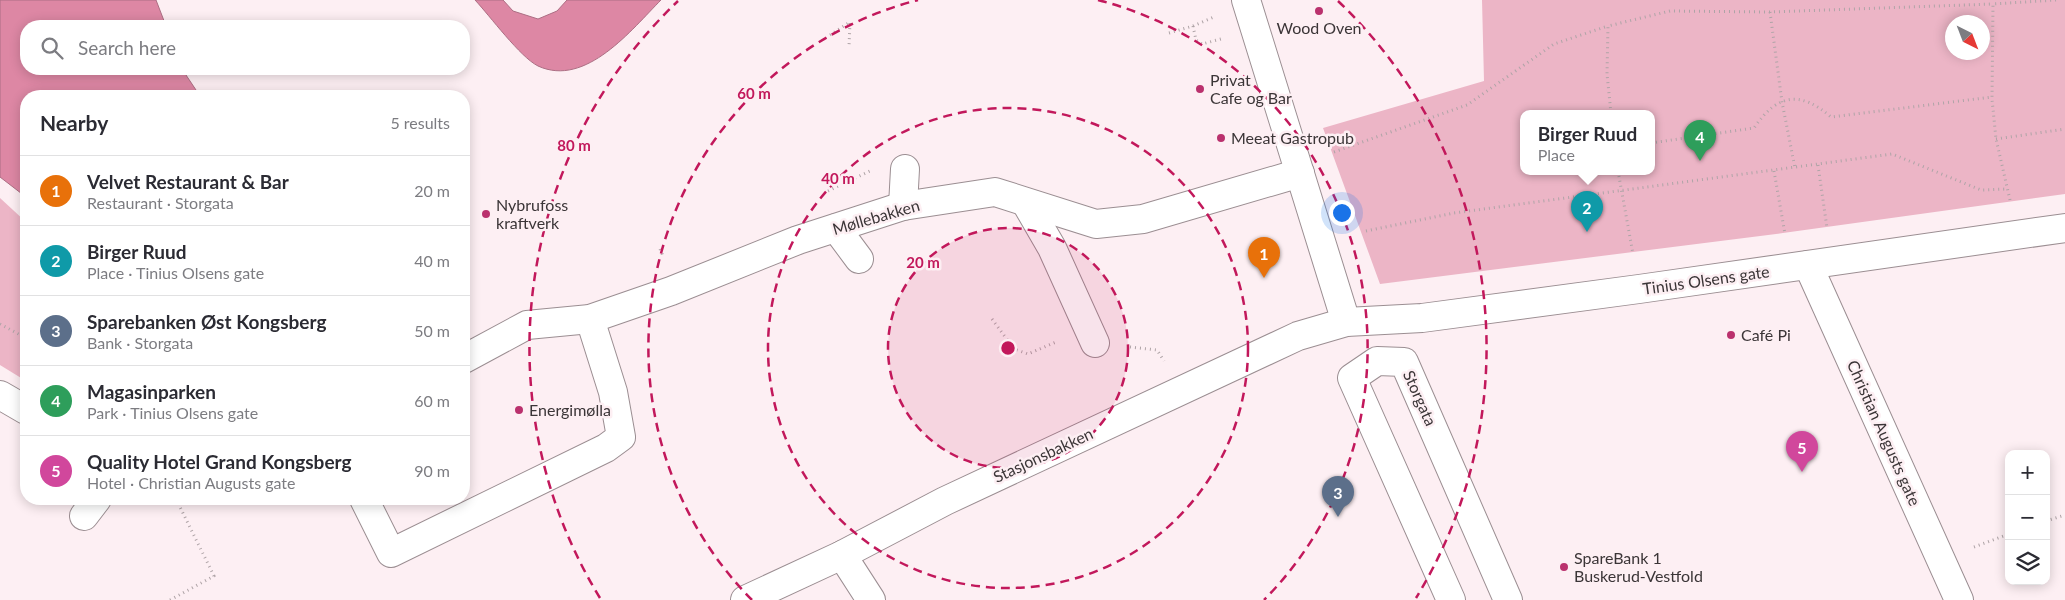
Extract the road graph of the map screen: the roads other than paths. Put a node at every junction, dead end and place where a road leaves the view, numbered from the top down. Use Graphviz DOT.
graph roads {
  1 [pos="1246,0"];
  2 [pos="905,169"];
  3 [pos="1300,173"];
  4 [pos="1026,203"];
  5 [pos="903,206"];
  6 [pos="836,228"];
  7 [pos="2065,228"];
  8 [pos="859,258"];
  9 [pos="1808,265"];
  10 [pos="590,319"];
  11 [pos="1346,322"];
  12 [pos="1095,343"];
  13 [pos="470,356"];
  14 [pos="0,395"];
  15 [pos="20,407"];
  16 [pos="367,505"];
  17 [pos="842,554"];
  18 [pos="745,600"];
  19 [pos="871,600"];
  20 [pos="1450,600"];
  21 [pos="1508,600"];
  22 [pos="1959,600"];
  1 -- 3 [label="street"];
  2 -- 5 [label="street"];
  3 -- 4 [label="street, Møllebakken"];
  3 -- 11 [label="street"];
  4 -- 5 [label="street, Møllebakken"];
  4 -- 12 [label="street"];
  5 -- 6 [label="street, Møllebakken"];
  6 -- 8 [label="street"];
  6 -- 10 [label="street, Møllebakken"];
  7 -- 9 [label="street, Tinius Olsens gate"];
  9 -- 11 [label="street, Tinius Olsens gate"];
  9 -- 22 [label="street, Christian Augusts gate"];
  10 -- 13 [label="street, Møllebakken"];
  10 -- 16 [label="street"];
  11 -- 17 [label="street, Stasjonsbakken"];
  14 -- 15 [label="street"];
  17 -- 18 [label="street, Stasjonsbakken"];
  17 -- 19 [label="street"];
  20 -- 21 [label="street, Storgata"];
}
